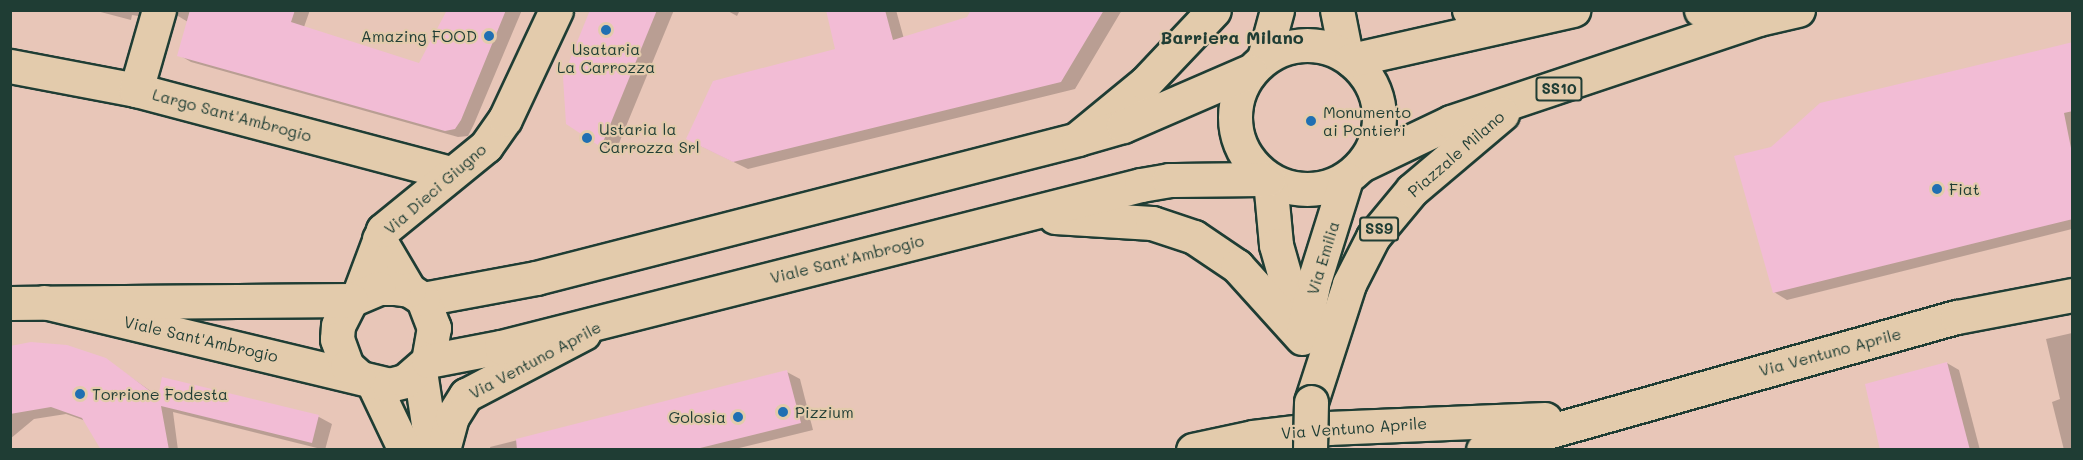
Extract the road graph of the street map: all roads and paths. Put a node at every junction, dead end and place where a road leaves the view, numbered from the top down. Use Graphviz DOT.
graph roads {
  1 [pos="159,10"];
  2 [pos="556,10"];
  3 [pos="1214,10"];
  4 [pos="1277,10"];
  5 [pos="1337,10"];
  6 [pos="1469,10"];
  7 [pos="1573,10"];
  8 [pos="1701,10"];
  9 [pos="1798,10"];
  10 [pos="1759,20"];
  11 [pos="1496,27"];
  12 [pos="1349,58"];
  13 [pos="1257,64"];
  14 [pos="10,66"];
  15 [pos="136,90"];
  16 [pos="1515,104"];
  17 [pos="1078,138"];
  18 [pos="1354,172"];
  19 [pos="451,173"];
  20 [pos="1269,179"];
  21 [pos="1023,215"];
  22 [pos="379,239"];
  23 [pos="416,294"];
  24 [pos="2073,295"];
  25 [pos="355,297"];
  26 [pos="44,302"];
  27 [pos="10,303"];
  28 [pos="624,314"];
  29 [pos="1302,338"];
  30 [pos="424,366"];
  31 [pos="365,380"];
  32 [pos="1311,402"];
  33 [pos="1589,419"];
  34 [pos="405,450"];
  35 [pos="432,450"];
  36 [pos="443,450"];
  37 [pos="1193,450"];
  38 [pos="1310,450"];
  39 [pos="1484,450"];
  1 -- 15 [label="main road"];
  2 -- 19 [label="main road, Via Dieci Giugno"];
  3 -- 17 [label="main road"];
  4 -- 13 [label="main road"];
  5 -- 12 [label="main road"];
  6 -- 11 [label="main road"];
  7 -- 11 [label="main road"];
  8 -- 10 [label="main road, SS10"];
  9 -- 10 [label="main road, SS10"];
  10 -- 16 [label="main road, SS10"];
  11 -- 12 [label="main road"];
  12 -- 13 [label="main road, SS10"];
  12 -- 18 [label="main road"];
  13 -- 17 [label="main road, Viale Sant'Ambrogio / SS10"];
  13 -- 20 [label="main road, SS10"];
  14 -- 15 [label="main road, Largo Sant'Ambrogio"];
  15 -- 19 [label="main road, Largo Sant'Ambrogio"];
  16 -- 18 [label="main road, SS10"];
  16 -- 32 [label="main road, Piazzale Milano / SS9"];
  17 -- 23 [label="main road, Viale Sant'Ambrogio / SS10"];
  18 -- 20 [label="main road, SS10"];
  18 -- 29 [label="main road, Via Emilia"];
  19 -- 22 [label="main road, Via Dieci Giugno"];
  20 -- 21 [label="main road, Viale Sant'Ambrogio / SS10"];
  20 -- 29 [label="main road, Via Emilia / SS9"];
  21 -- 28 [label="main road, Viale Sant'Ambrogio / SS10"];
  21 -- 29 [label="main road"];
  22 -- 23 [label="main road, Via Dieci Giugno"];
  22 -- 25 [label="main road, Via Dieci Giugno"];
  23 -- 25 [label="main road, Viale Sant'Ambrogio / SS10"];
  23 -- 30 [label="main road"];
  24 -- 33 [label="main road, Via Ventuno Aprile"];
  25 -- 26 [label="main road, Viale Sant'Ambrogio / SS10"];
  25 -- 31 [label="main road"];
  26 -- 27 [label="main road, Viale Sant'Ambrogio / SS10"];
  26 -- 31 [label="main road, Viale Sant'Ambrogio / SS10"];
  28 -- 30 [label="main road, Viale Sant'Ambrogio / SS10"];
  28 -- 36 [label="main road, Via Ventuno Aprile"];
  29 -- 32 [label="main road, Via Emilia / SS9"];
  30 -- 31 [label="main road, Viale Sant'Ambrogio / SS10"];
  30 -- 35 [label="main road"];
  31 -- 34 [label="main road"];
  32 -- 38 [label="main road, Via Emilia / SS9, bridge"];
  33 -- 37 [label="main road, Via Ventuno Aprile"];
  33 -- 39 [label="main road, Via Ventuno Aprile"];
}
